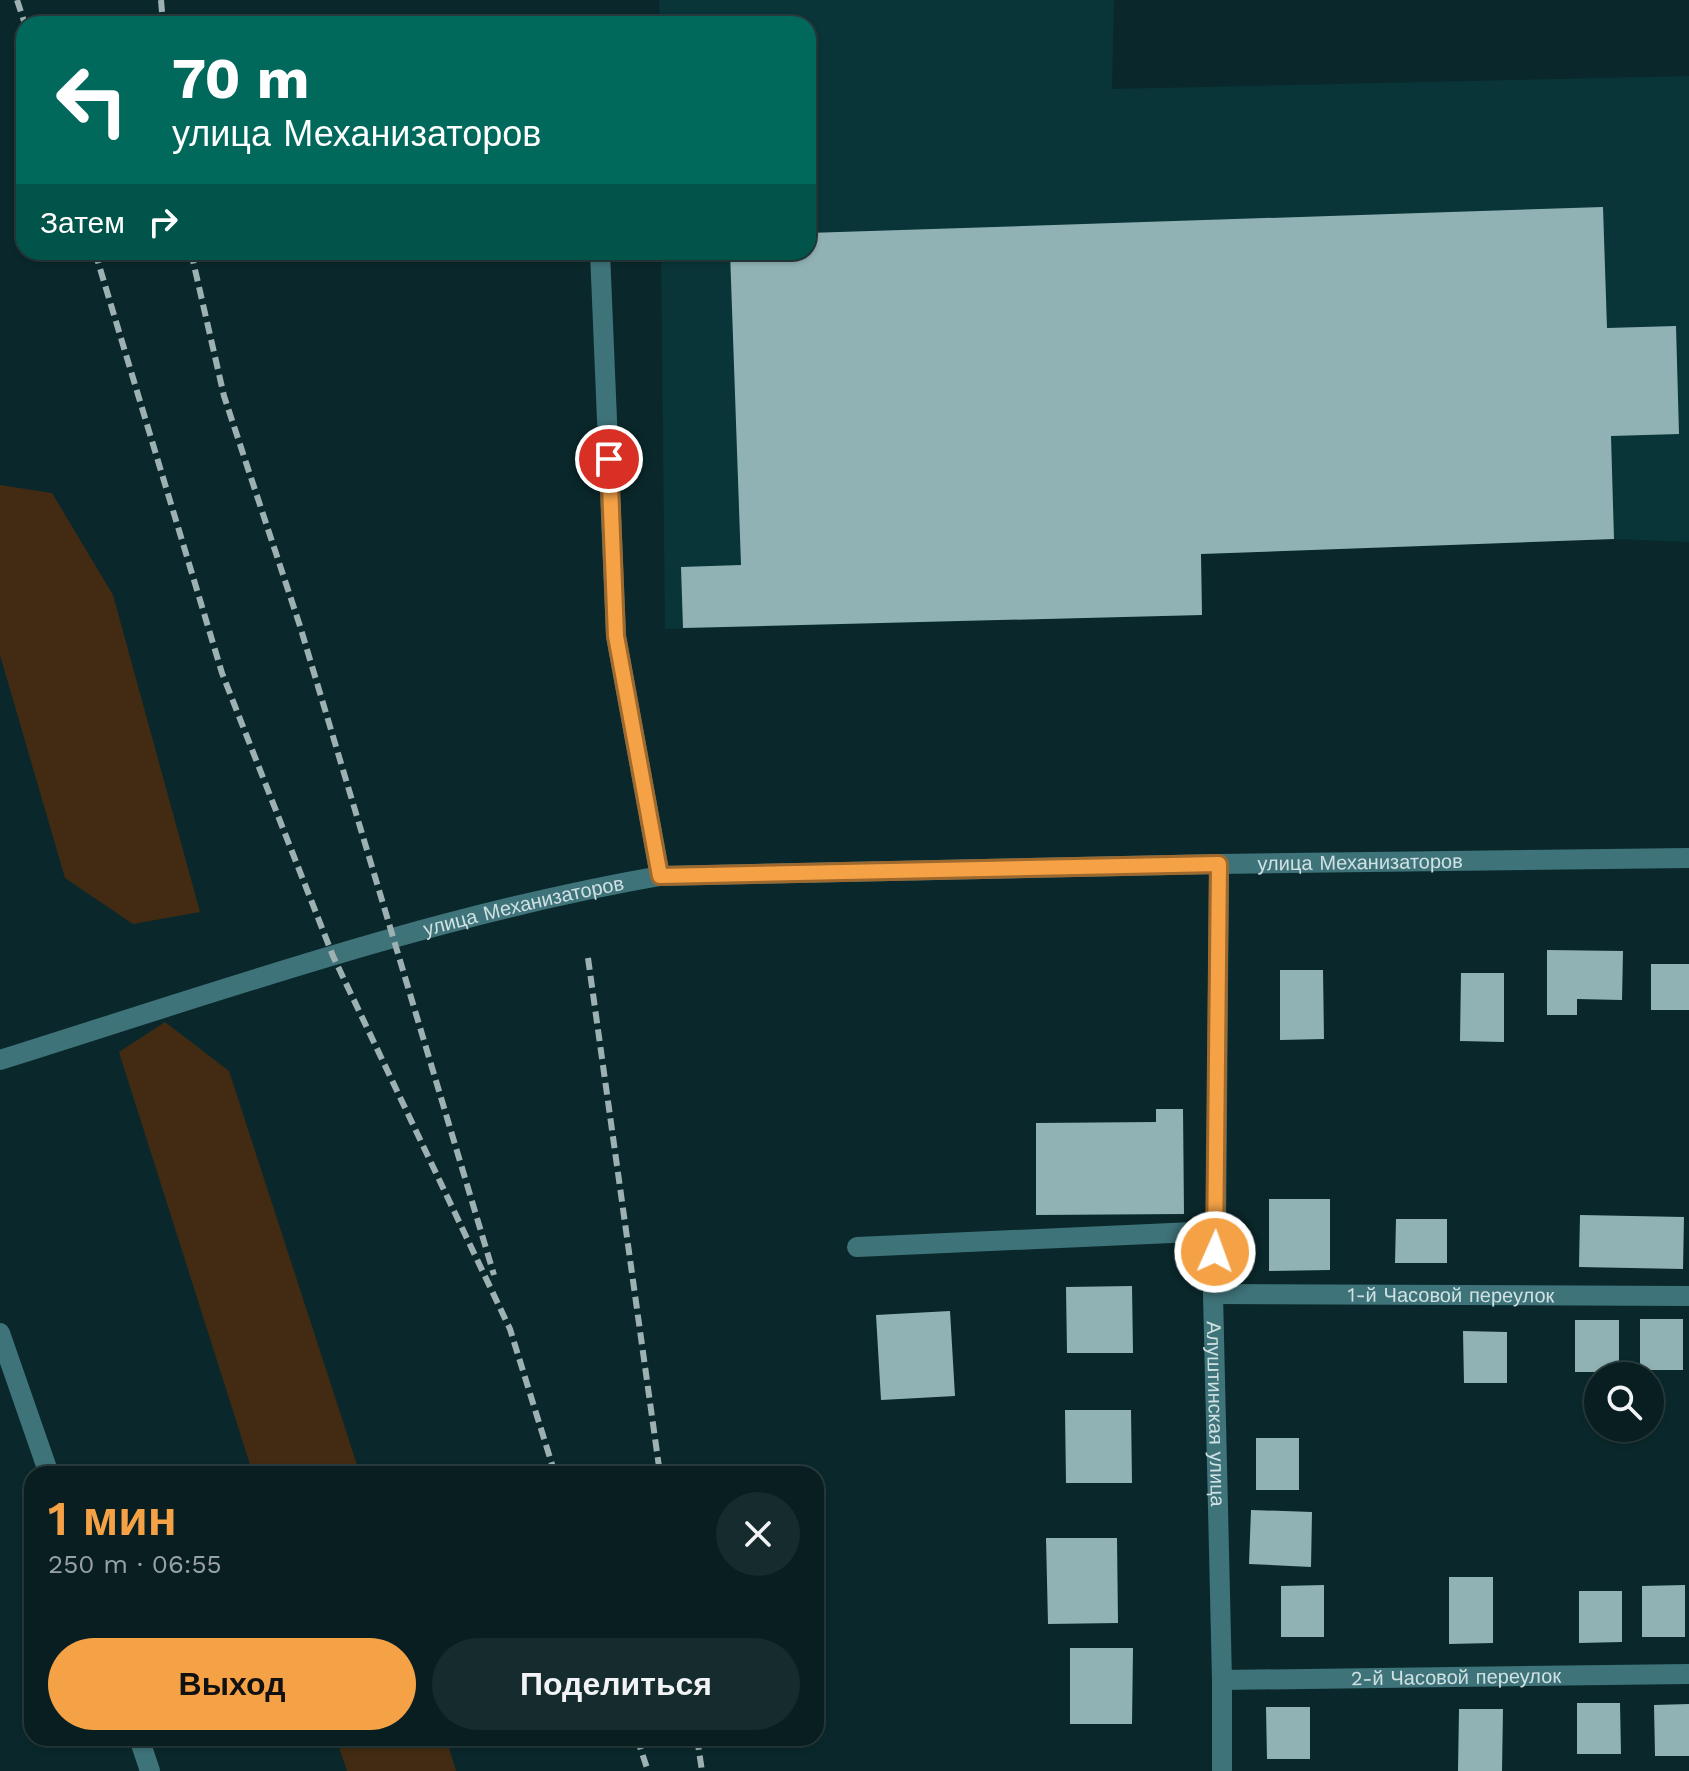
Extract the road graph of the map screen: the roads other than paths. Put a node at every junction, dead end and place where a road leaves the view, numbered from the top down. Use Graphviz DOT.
graph roads {
  1 [pos="600,260"];
  2 [pos="1689,858"];
  3 [pos="1219,864"];
  4 [pos="660,876"];
  5 [pos="0,1060"];
  6 [pos="1216,1231"];
  7 [pos="857,1247"];
  8 [pos="1213,1294"];
  9 [pos="1689,1296"];
  10 [pos="0,1333"];
  11 [pos="46,1466"];
  12 [pos="1689,1674"];
  13 [pos="1222,1680"];
  14 [pos="142,1746"];
  15 [pos="150,1771"];
  16 [pos="1222,1771"];
  1 -- 4 [label="street"];
  2 -- 3 [label="street, улица Механизаторов"];
  3 -- 4 [label="street, улица Механизаторов"];
  3 -- 6 [label="street, Алуштинская улица"];
  4 -- 5 [label="street, улица Механизаторов"];
  6 -- 7 [label="street"];
  6 -- 8 [label="street, Алуштинская улица"];
  8 -- 9 [label="street, 1-й Часовой переулок"];
  8 -- 13 [label="street, Алуштинская улица"];
  10 -- 11 [label="street"];
  12 -- 13 [label="street, 2-й Часовой переулок"];
  13 -- 16 [label="street, Алуштинская улица"];
  14 -- 15 [label="street"];
}
